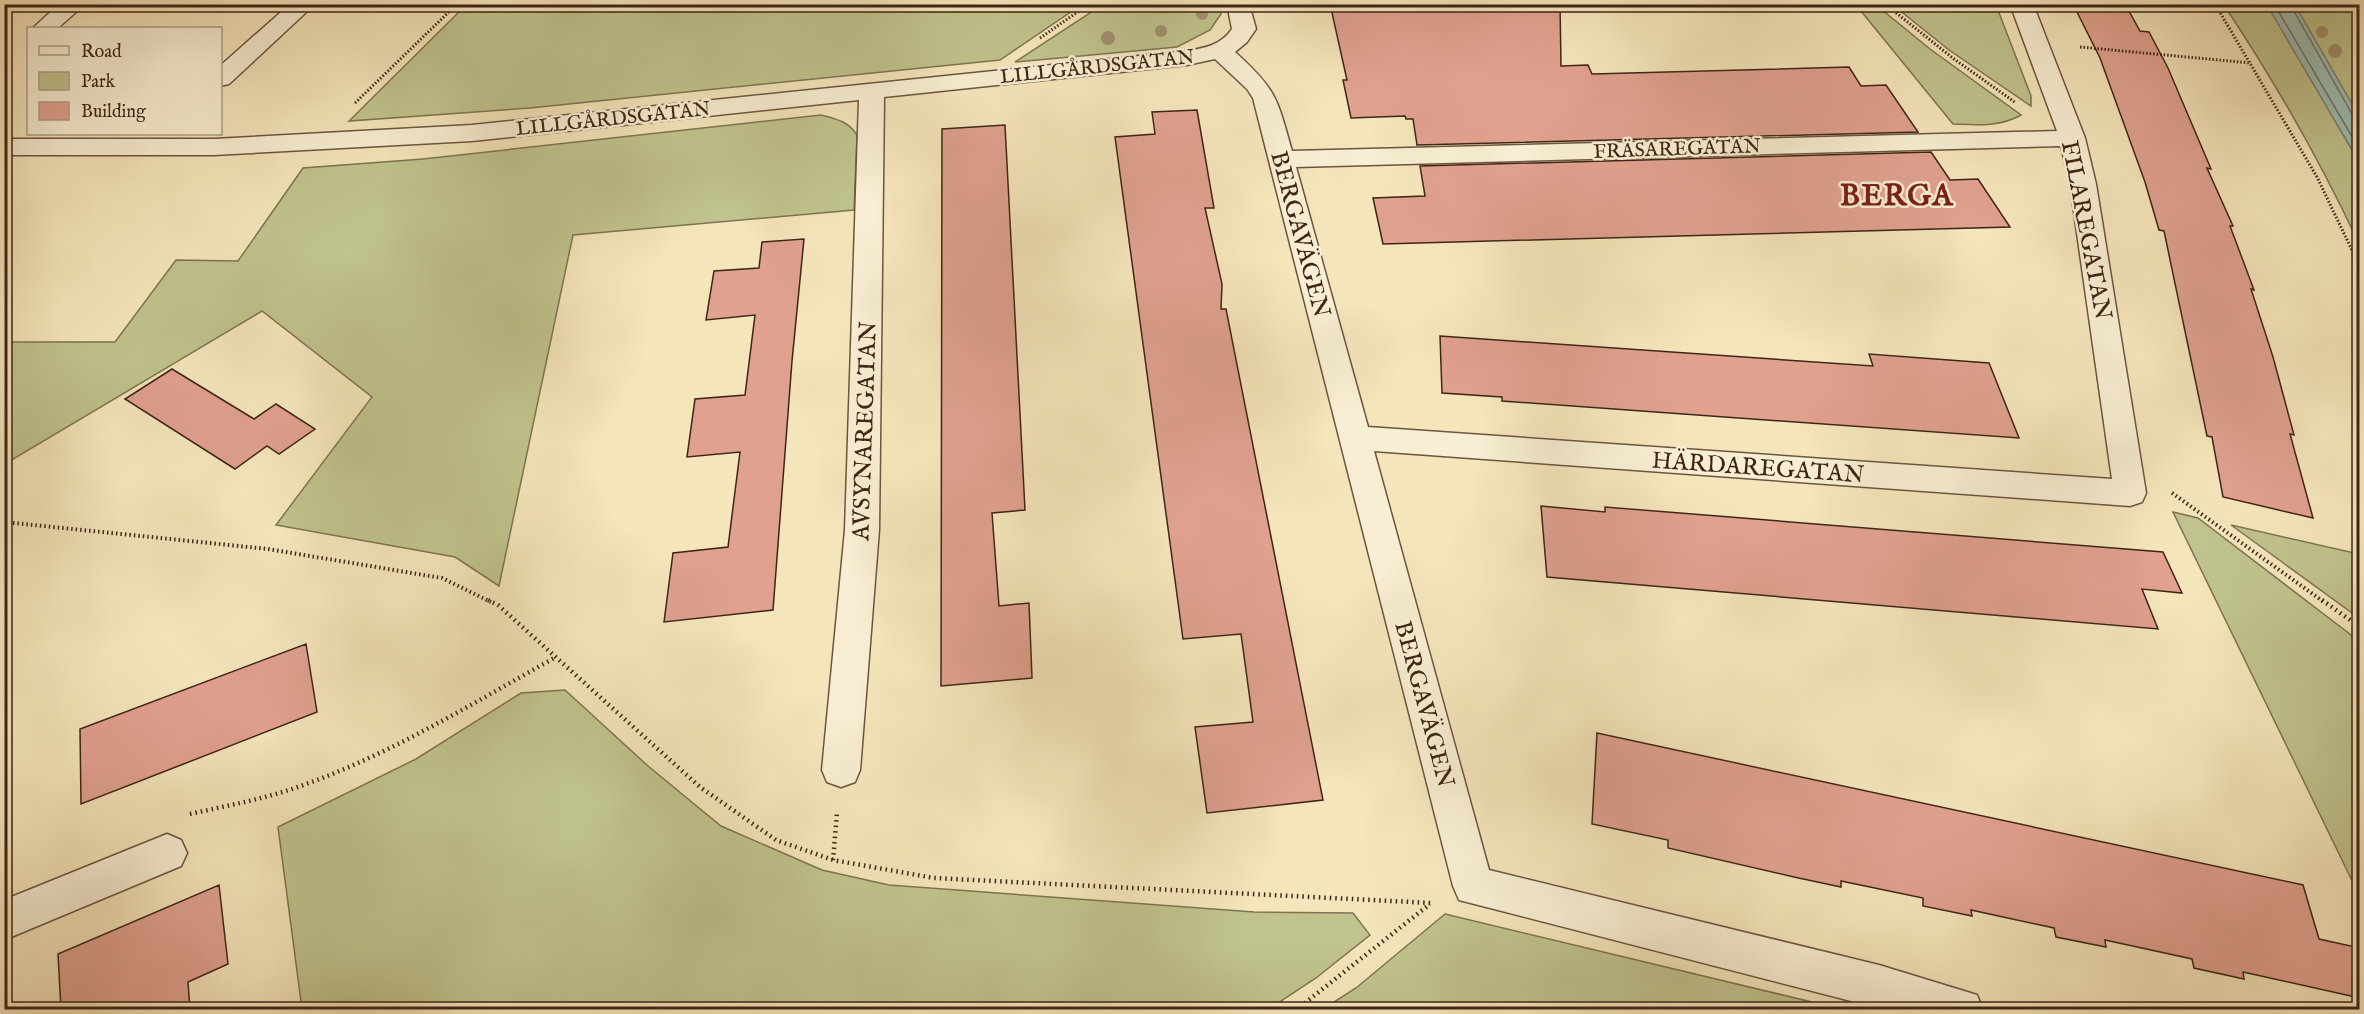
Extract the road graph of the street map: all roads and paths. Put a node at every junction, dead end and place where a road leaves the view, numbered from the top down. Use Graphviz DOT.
graph roads {
  1 [pos="75,4"];
  2 [pos="304,4"];
  3 [pos="456,4"];
  4 [pos="1238,4"];
  5 [pos="1885,4"];
  6 [pos="2021,4"];
  7 [pos="2215,4"];
  8 [pos="45,27"];
  9 [pos="2036,43"];
  10 [pos="1220,51"];
  11 [pos="222,55"];
  12 [pos="245,57"];
  13 [pos="2252,64"];
  14 [pos="222,77"];
  15 [pos="872,90"];
  16 [pos="2072,138"];
  17 [pos="150,141"];
  18 [pos="314,143"];
  19 [pos="4,147"];
  20 [pos="1282,159"];
  21 [pos="2360,267"];
  22 [pos="1354,438"];
  23 [pos="2126,462"];
  24 [pos="4,522"];
  25 [pos="2360,627"];
  26 [pos="556,657"];
  27 [pos="841,770"];
  28 [pos="180,816"];
  29 [pos="167,853"];
  30 [pos="1473,886"];
  31 [pos="1431,903"];
  32 [pos="4,920"];
  33 [pos="1296,1010"];
  34 [pos="1962,1010"];
  1 -- 8 [label="street"];
  2 -- 12 [label="street"];
  3 -- 18 [label="path"];
  4 -- 10 [label="street"];
  5 -- 16 [label="path"];
  6 -- 9 [label="street, FILAREGATAN"];
  7 -- 13 [label="path"];
  9 -- 13 [label="path"];
  9 -- 16 [label="street, FILAREGATAN"];
  10 -- 15 [label="street, LILLGÅRDSGATAN"];
  10 -- 20 [label="street, BERGAVÄGEN"];
  11 -- 12 [label="street"];
  12 -- 14 [label="street"];
  13 -- 21 [label="path"];
  15 -- 18 [label="street, LILLGÅRDSGATAN"];
  15 -- 27 [label="street, AVSYNAREGATAN"];
  16 -- 20 [label="street, FRÄSAREGATAN"];
  16 -- 23 [label="street, FILAREGATAN"];
  17 -- 18 [label="street, LILLGÅRDSGATAN"];
  17 -- 19 [label="street, LILLGÅRDSGATAN"];
  20 -- 22 [label="street, BERGAVÄGEN"];
  22 -- 23 [label="street, HÄRDAREGATAN"];
  22 -- 30 [label="street, BERGAVÄGEN"];
  23 -- 25 [label="path"];
  24 -- 26 [label="path"];
  26 -- 28 [label="path"];
  26 -- 31 [label="path"];
  29 -- 32 [label="street"];
  30 -- 31 [label="path"];
  30 -- 34 [label="street"];
  31 -- 33 [label="path"];
}
